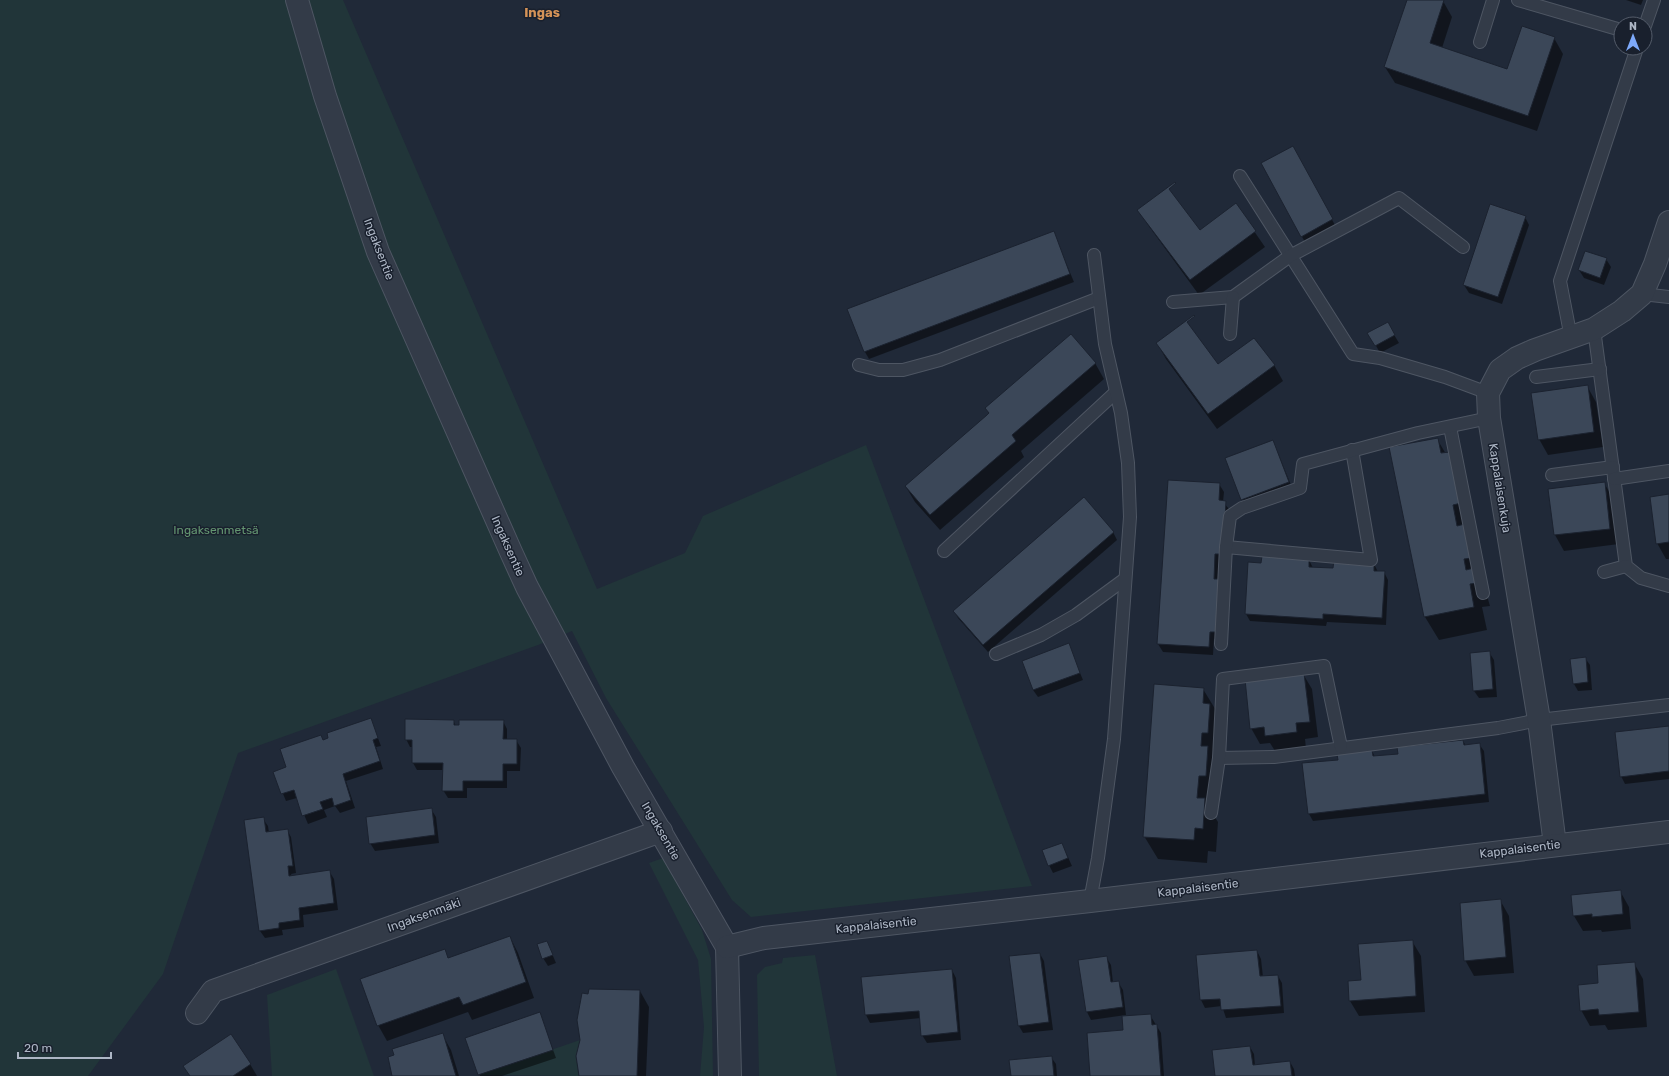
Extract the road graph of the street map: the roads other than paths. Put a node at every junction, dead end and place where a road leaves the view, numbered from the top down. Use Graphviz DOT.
graph roads {
  1 [pos="297,0"];
  2 [pos="1493,0"];
  3 [pos="1518,0"];
  4 [pos="1654,0"];
  5 [pos="1648,16"];
  6 [pos="1613,28"];
  7 [pos="1480,42"];
  8 [pos="1634,56"];
  9 [pos="1240,176"];
  10 [pos="1669,222"];
  11 [pos="1463,247"];
  12 [pos="1094,254"];
  13 [pos="1290,256"];
  14 [pos="1642,294"];
  15 [pos="1233,297"];
  16 [pos="1669,297"];
  17 [pos="1099,298"];
  18 [pos="1173,302"];
  19 [pos="1594,329"];
  20 [pos="1230,334"];
  21 [pos="1571,338"];
  22 [pos="860,365"];
  23 [pos="1600,369"];
  24 [pos="1536,377"];
  25 [pos="1116,392"];
  26 [pos="1488,393"];
  27 [pos="1489,418"];
  28 [pos="1450,427"];
  29 [pos="1352,450"];
  30 [pos="1669,471"];
  31 [pos="1614,473"];
  32 [pos="1552,475"];
  33 [pos="1226,547"];
  34 [pos="944,551"];
  35 [pos="1626,566"];
  36 [pos="1604,572"];
  37 [pos="1125,579"];
  38 [pos="1669,586"];
  39 [pos="1483,593"];
  40 [pos="1221,644"];
  41 [pos="996,654"];
  42 [pos="1669,705"];
  43 [pos="1539,720"];
  44 [pos="1341,747"];
  45 [pos="1219,758"];
  46 [pos="1211,813"];
  47 [pos="661,831"];
  48 [pos="1669,832"];
  49 [pos="1555,845"];
  50 [pos="1090,902"];
  51 [pos="727,947"];
  52 [pos="197,1013"];
  53 [pos="730,1076"];
  1 -- 47 [label="street, Ingaksentie"];
  2 -- 7 [label="lane"];
  3 -- 6 [label="lane"];
  4 -- 5 [label="lane"];
  8 -- 21 [label="lane"];
  9 -- 13 [label="lane"];
  10 -- 14 [label="street, Kappalaisenkuja"];
  11 -- 13 [label="lane"];
  12 -- 17 [label="lane"];
  13 -- 15 [label="lane"];
  13 -- 26 [label="lane"];
  14 -- 16 [label="lane"];
  14 -- 19 [label="street, Kappalaisenkuja"];
  15 -- 18 [label="lane"];
  15 -- 20 [label="lane"];
  17 -- 22 [label="lane"];
  17 -- 25 [label="lane"];
  19 -- 21 [label="street, Kappalaisenkuja"];
  19 -- 23 [label="lane"];
  21 -- 26 [label="street, Kappalaisenkuja"];
  23 -- 24 [label="lane"];
  23 -- 31 [label="lane"];
  25 -- 34 [label="lane"];
  25 -- 37 [label="lane"];
  26 -- 27 [label="street, Kappalaisenkuja"];
  27 -- 28 [label="lane"];
  27 -- 43 [label="street, Kappalaisenkuja"];
  28 -- 29 [label="lane"];
  28 -- 39 [label="lane"];
  29 -- 33 [label="lane"];
  29 -- 33 [label="lane"];
  30 -- 31 [label="lane"];
  31 -- 32 [label="lane"];
  31 -- 35 [label="lane"];
  33 -- 40 [label="lane"];
  35 -- 36 [label="lane"];
  35 -- 38 [label="lane"];
  37 -- 41 [label="lane"];
  37 -- 50 [label="lane"];
  42 -- 43 [label="lane"];
  43 -- 44 [label="lane"];
  43 -- 49 [label="street, Kappalaisenkuja"];
  44 -- 45 [label="lane"];
  44 -- 45 [label="lane"];
  45 -- 46 [label="lane"];
  47 -- 51 [label="street, Ingaksentie"];
  47 -- 52 [label="street, Ingaksenmäki"];
  48 -- 49 [label="street, Kappalaisentie"];
  49 -- 50 [label="street, Kappalaisentie"];
  50 -- 51 [label="street, Kappalaisentie"];
  51 -- 53 [label="street, Ingaksentie"];
}
